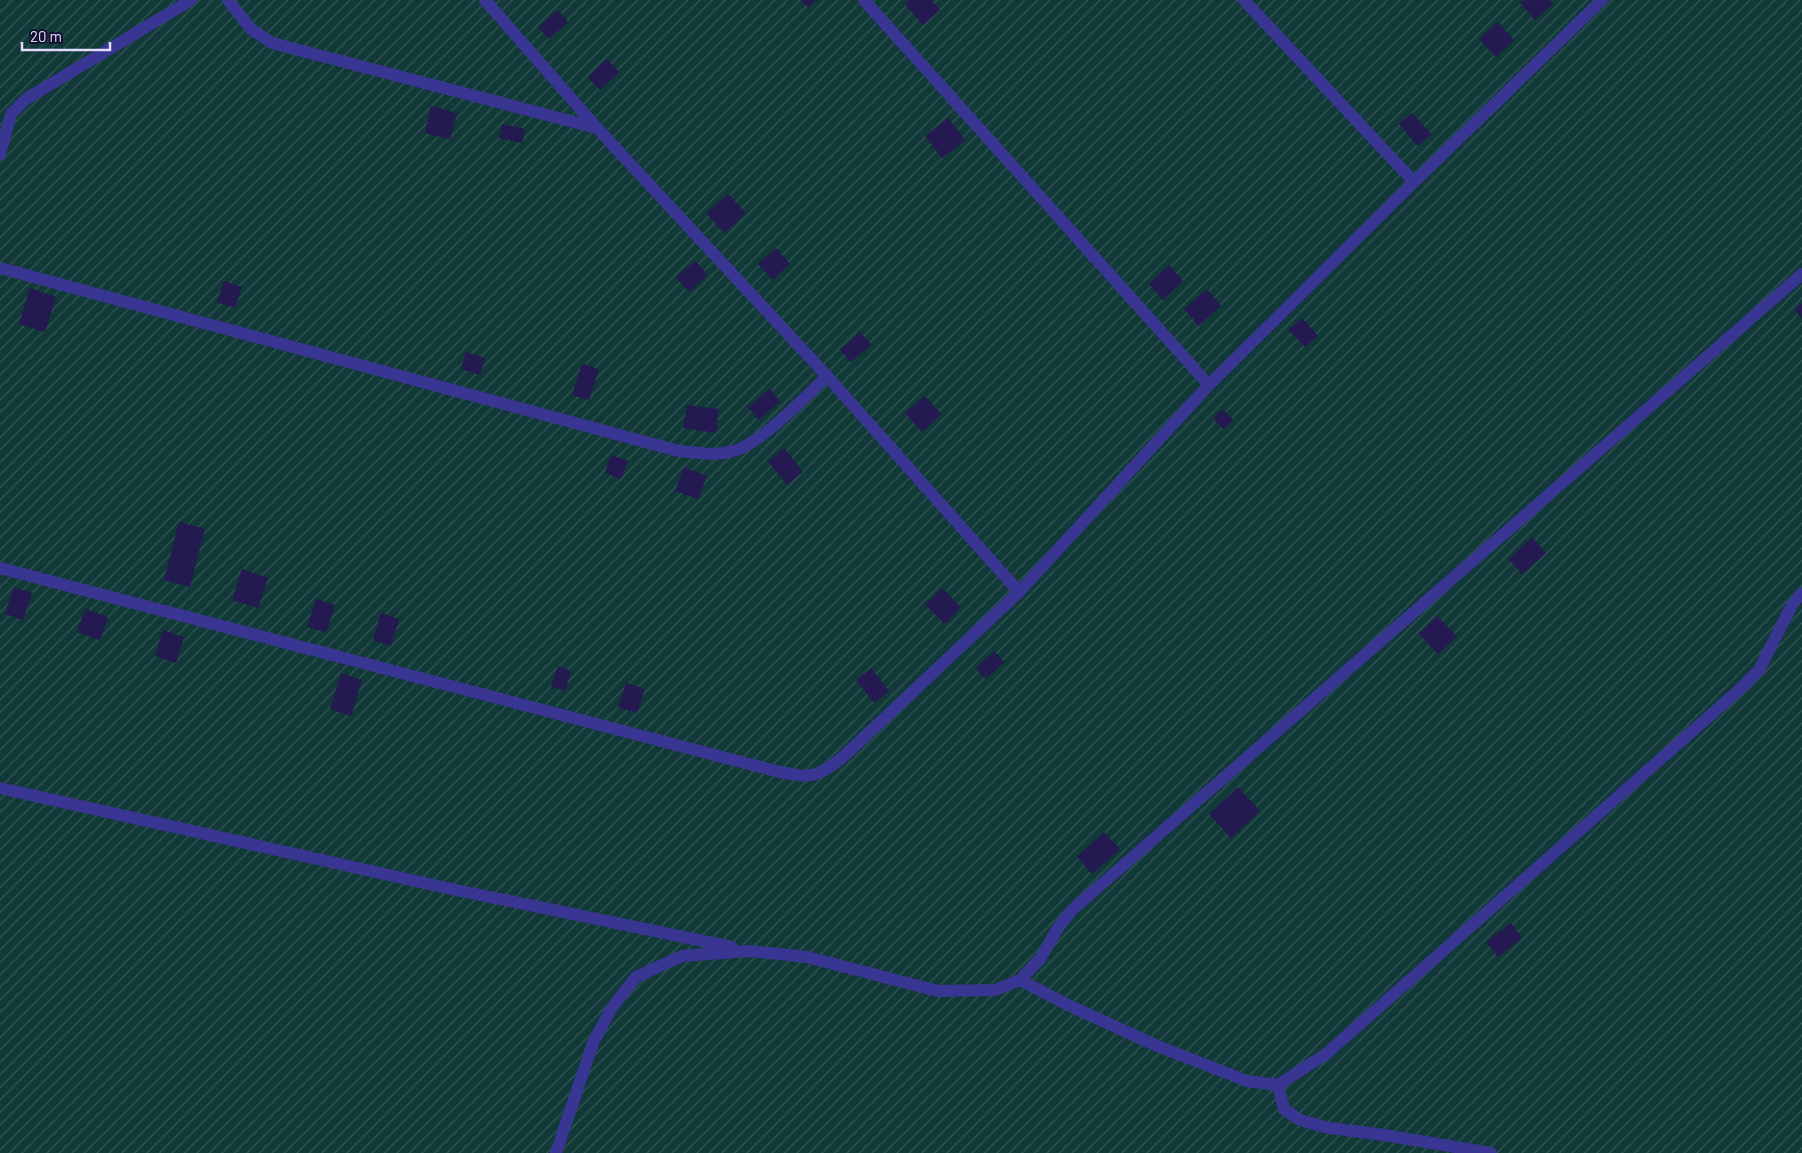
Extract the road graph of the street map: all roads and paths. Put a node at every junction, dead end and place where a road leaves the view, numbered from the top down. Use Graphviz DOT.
graph roads {
  1 [pos="191,0"];
  2 [pos="228,0"];
  3 [pos="485,0"];
  4 [pos="864,0"];
  5 [pos="1244,0"];
  6 [pos="1602,0"];
  7 [pos="597,128"];
  8 [pos="0,154"];
  9 [pos="1414,182"];
  10 [pos="0,268"];
  11 [pos="1802,274"];
  12 [pos="827,376"];
  13 [pos="1209,385"];
  14 [pos="0,568"];
  15 [pos="1019,592"];
  16 [pos="1802,593"];
  17 [pos="0,788"];
  18 [pos="750,951"];
  19 [pos="1020,980"];
  20 [pos="1278,1085"];
  21 [pos="556,1153"];
  22 [pos="1490,1153"];
  1 -- 8 [label="street"];
  2 -- 7 [label="street"];
  3 -- 7 [label="street"];
  4 -- 13 [label="street"];
  5 -- 9 [label="street"];
  6 -- 9 [label="street"];
  7 -- 12 [label="street"];
  9 -- 13 [label="street"];
  10 -- 12 [label="street"];
  11 -- 19 [label="street"];
  12 -- 15 [label="street"];
  13 -- 15 [label="street"];
  14 -- 15 [label="street"];
  16 -- 20 [label="street"];
  17 -- 18 [label="street"];
  18 -- 19 [label="street"];
  18 -- 21 [label="street"];
  19 -- 20 [label="street"];
  20 -- 22 [label="street"];
}
